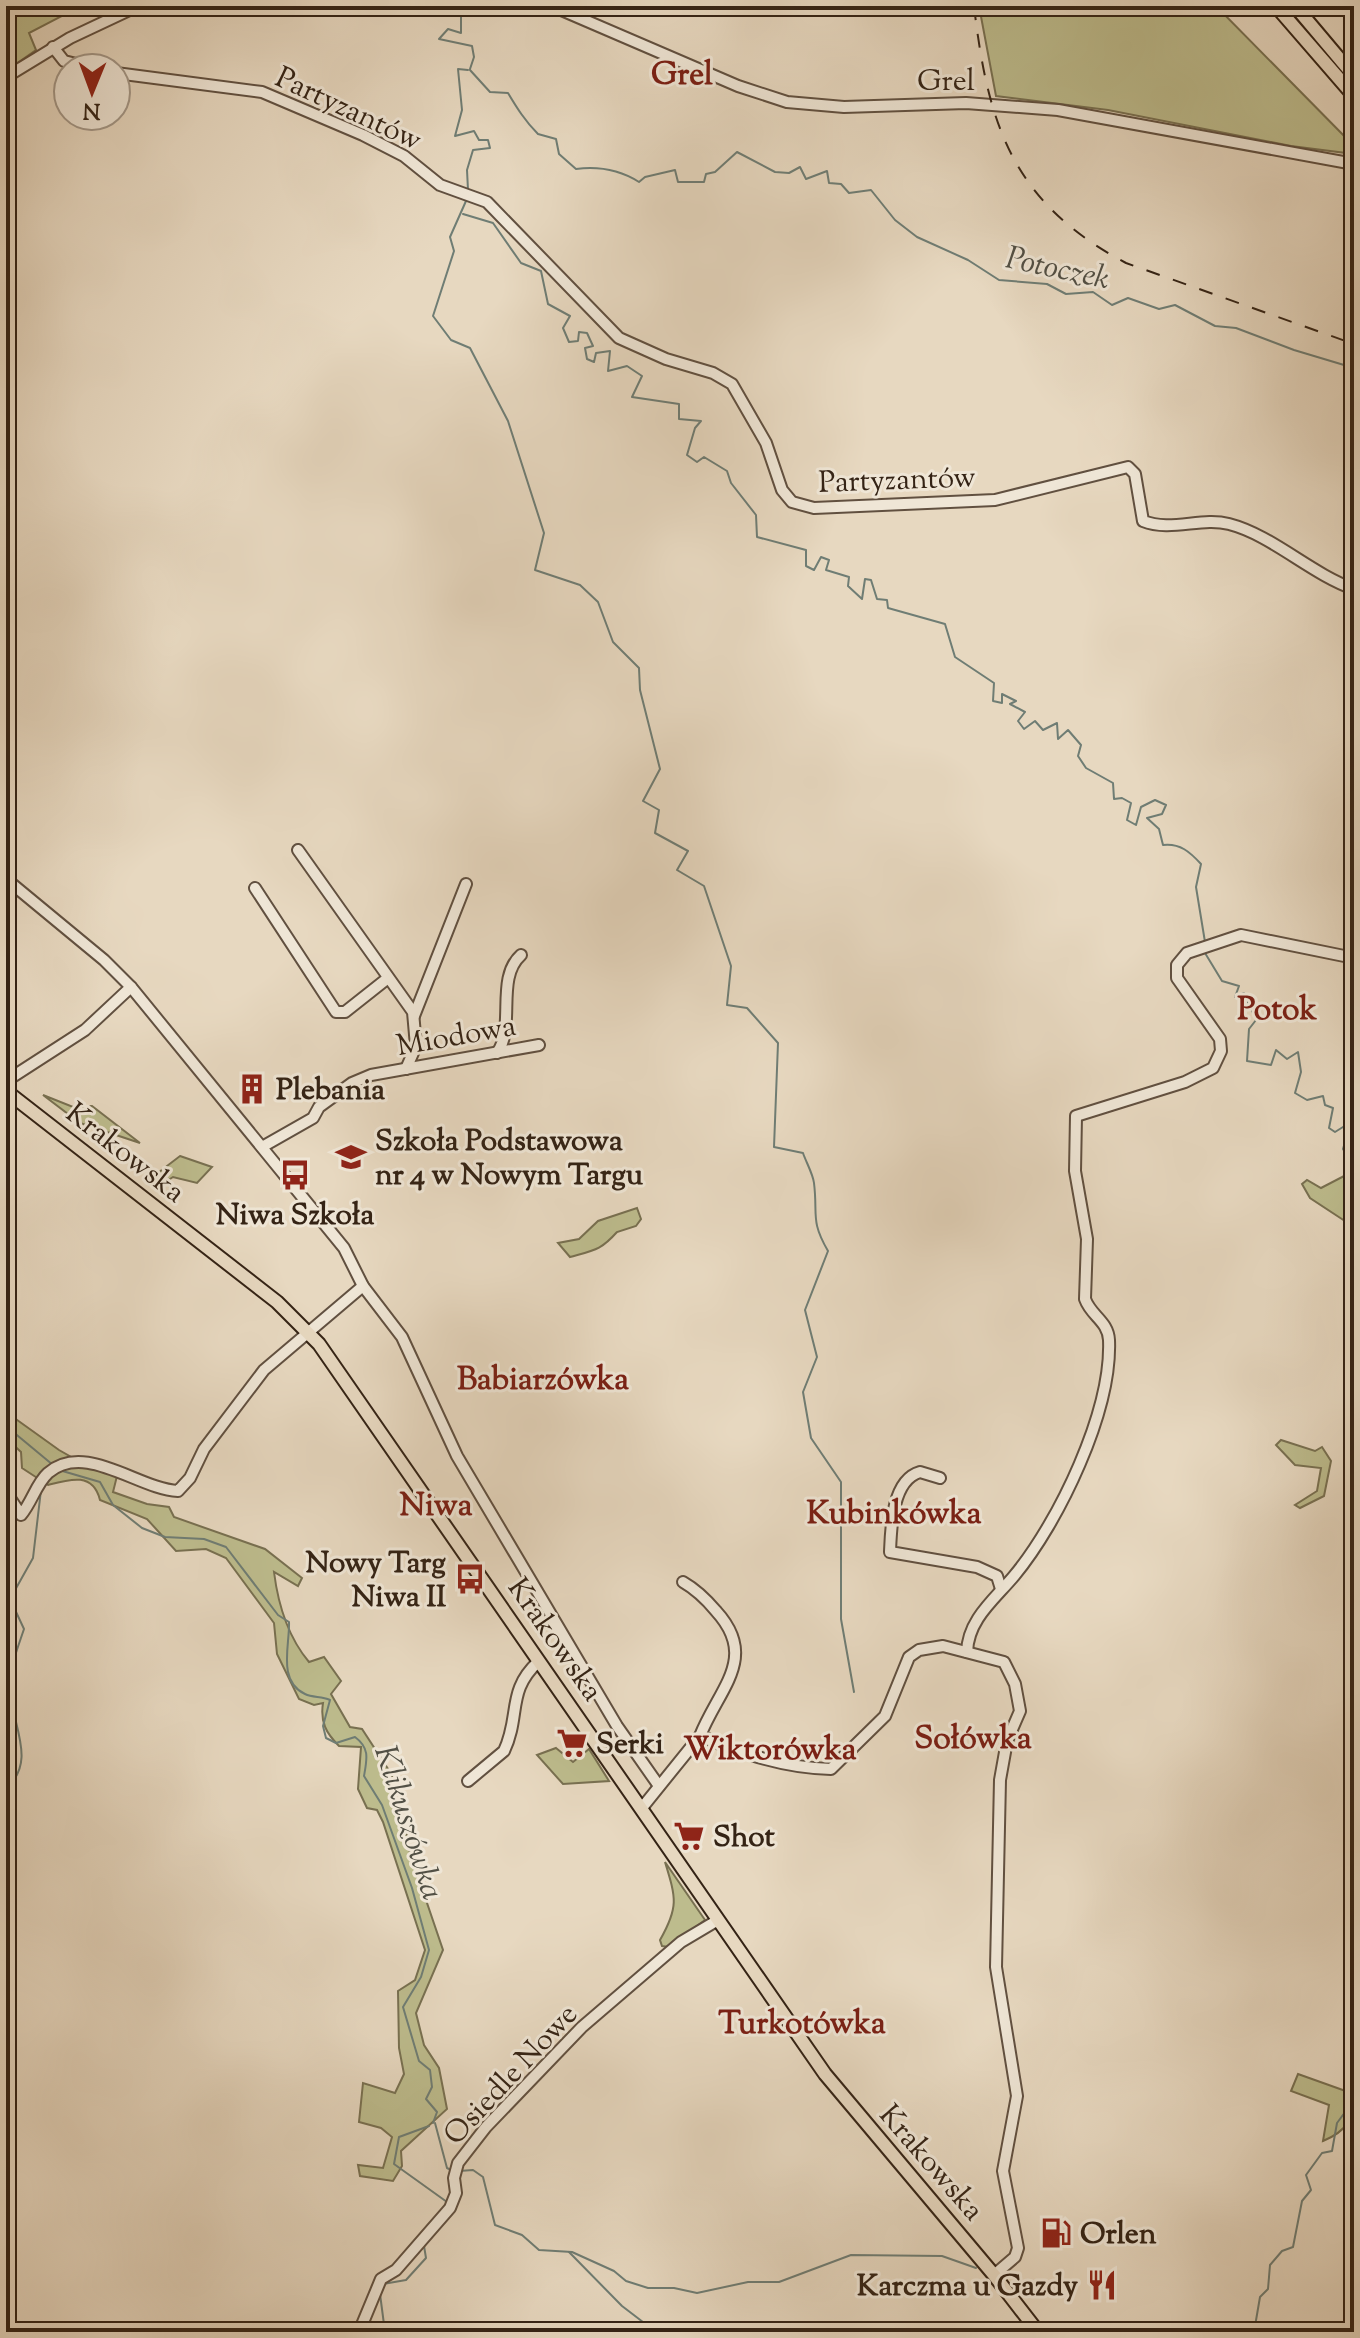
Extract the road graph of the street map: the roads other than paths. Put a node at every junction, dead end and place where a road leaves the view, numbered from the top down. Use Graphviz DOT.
graph roads {
  1 [pos="138,6"];
  2 [pos="552,6"];
  3 [pos="1276,6"];
  4 [pos="1295,6"];
  5 [pos="53,47"];
  6 [pos="57,52"];
  7 [pos="132,75"];
  8 [pos="1354,76"];
  9 [pos="6,77"];
  10 [pos="1354,96"];
  11 [pos="1354,164"];
  12 [pos="1354,589"];
  13 [pos="298,850"];
  14 [pos="6,879"];
  15 [pos="466,884"];
  16 [pos="255,888"];
  17 [pos="521,955"];
  18 [pos="1354,958"];
  19 [pos="388,978"];
  20 [pos="131,987"];
  21 [pos="413,1018"];
  22 [pos="539,1045"];
  23 [pos="497,1053"];
  24 [pos="406,1069"];
  25 [pos="6,1081"];
  26 [pos="6,1091"];
  27 [pos="262,1147"];
  28 [pos="363,1286"];
  29 [pos="310,1333"];
  30 [pos="940,1478"];
  31 [pos="6,1492"];
  32 [pos="683,1582"];
  33 [pos="1001,1589"];
  34 [pos="967,1652"];
  35 [pos="539,1661"];
  36 [pos="700,1736"];
  37 [pos="468,1781"];
  38 [pos="659,1786"];
  39 [pos="641,1809"];
  40 [pos="718,1920"];
  41 [pos="994,2275"];
  42 [pos="359,2332"];
  43 [pos="1038,2332"];
  1 -- 5 [label="street"];
  2 -- 11 [label="street, Grel"];
  3 -- 10 [label="main road"];
  4 -- 8 [label="main road"];
  5 -- 6 [label="street"];
  5 -- 9 [label="street"];
  7 -- 12 [label="street, Partyzantów"];
  13 -- 19 [label="street"];
  14 -- 20 [label="street"];
  15 -- 21 [label="street"];
  16 -- 19 [label="street"];
  17 -- 23 [label="street"];
  18 -- 33 [label="street"];
  19 -- 21 [label="street"];
  20 -- 25 [label="street"];
  20 -- 27 [label="street"];
  21 -- 24 [label="street"];
  22 -- 23 [label="street, Miodowa"];
  23 -- 24 [label="street, Miodowa"];
  24 -- 27 [label="street, Miodowa"];
  26 -- 29 [label="main road, Krakowska"];
  27 -- 28 [label="street"];
  28 -- 29 [label="street"];
  28 -- 38 [label="street"];
  29 -- 31 [label="street"];
  29 -- 35 [label="main road, Krakowska"];
  30 -- 33 [label="street"];
  32 -- 36 [label="street"];
  33 -- 34 [label="street"];
  34 -- 36 [label="street"];
  34 -- 41 [label="street"];
  35 -- 37 [label="street"];
  35 -- 39 [label="main road, Krakowska"];
  36 -- 38 [label="street"];
  38 -- 39 [label="street"];
  39 -- 40 [label="main road, Krakowska"];
  40 -- 41 [label="main road, Krakowska"];
  40 -- 42 [label="street, Osiedle Nowe"];
  41 -- 43 [label="main road, Krakowska"];
}
